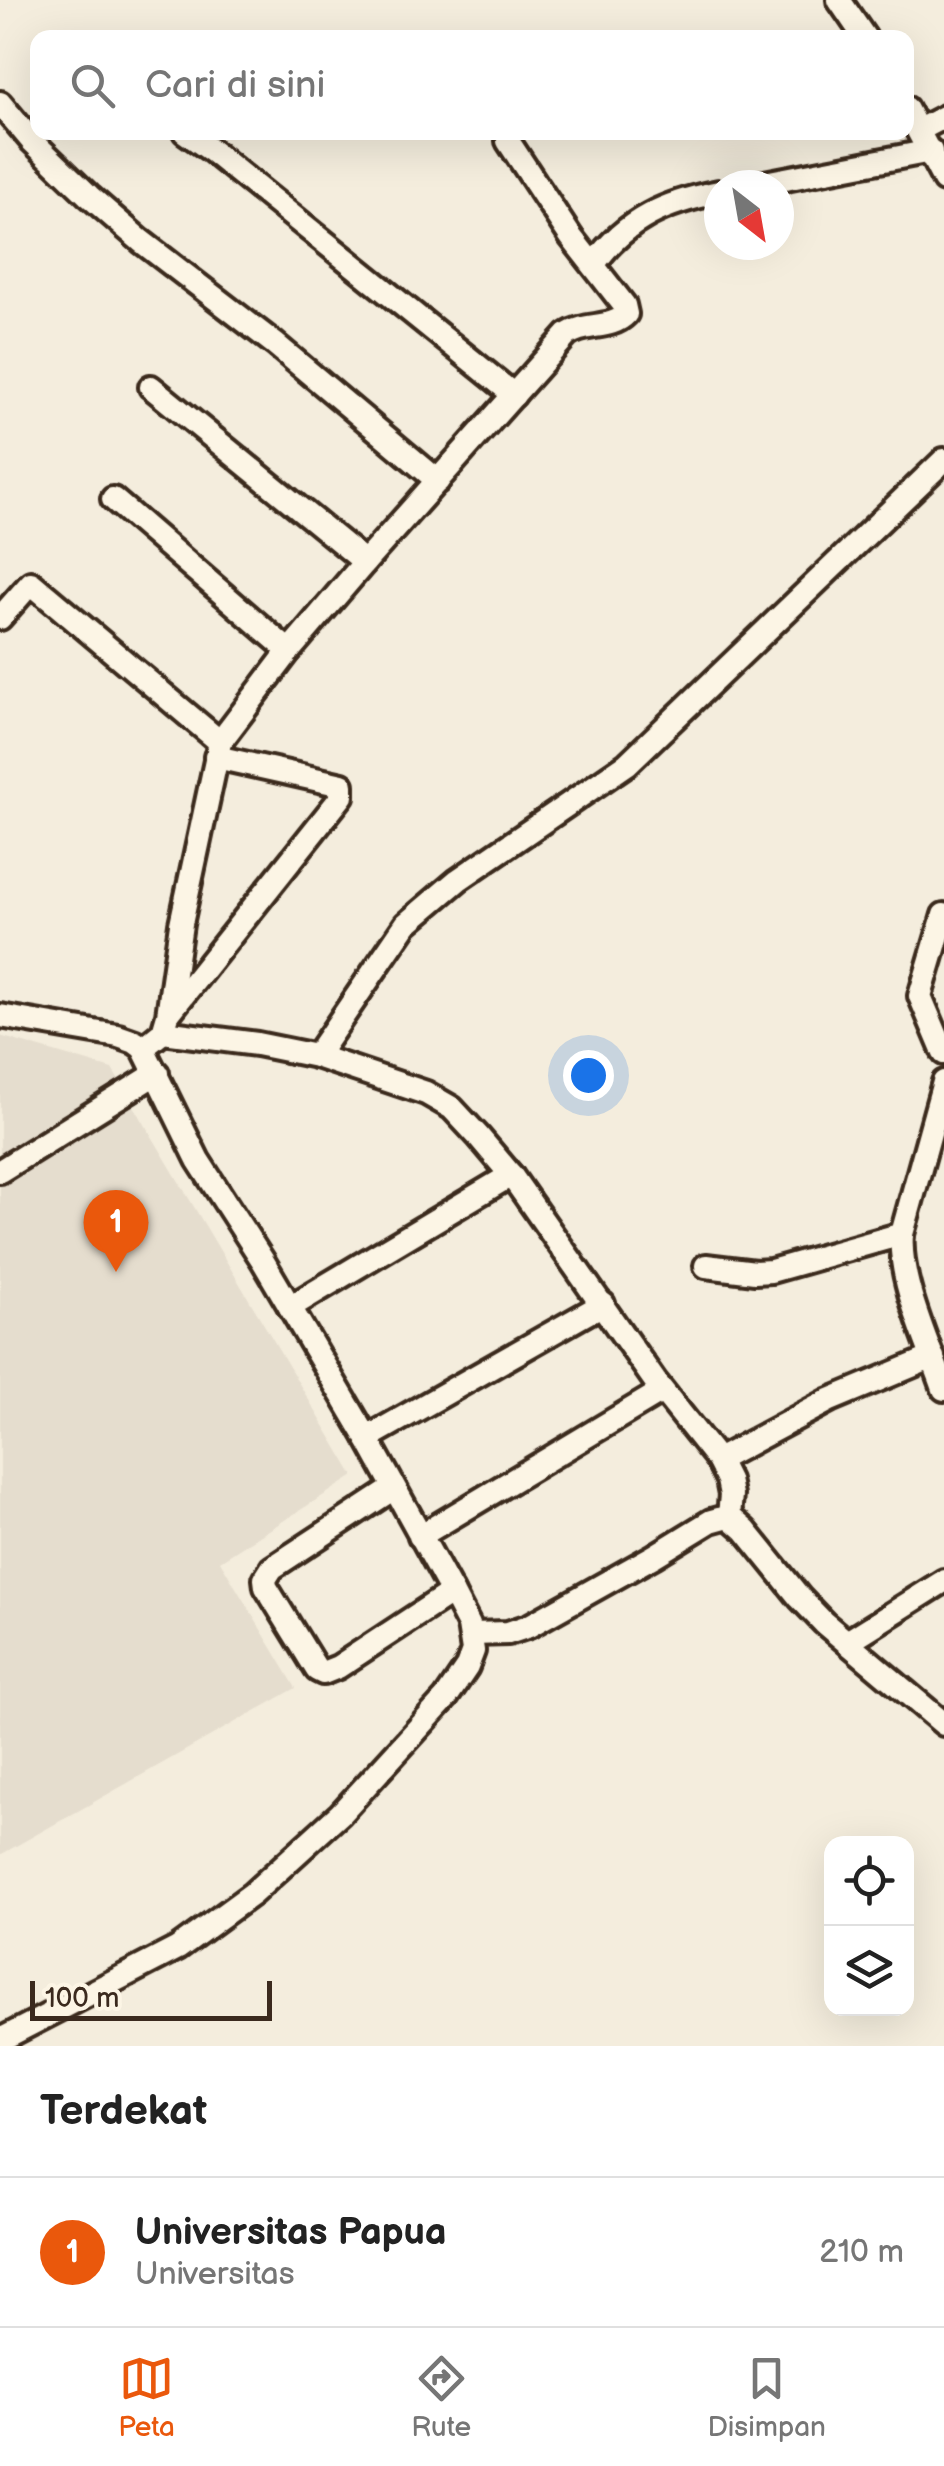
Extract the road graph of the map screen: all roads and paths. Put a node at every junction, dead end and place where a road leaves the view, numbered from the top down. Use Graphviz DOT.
graph roads {
  1 [pos="839,0"];
  2 [pos="860,30"];
  3 [pos="0,102"];
  4 [pos="944,118"];
  5 [pos="914,121"];
  6 [pos="30,138"];
  7 [pos="32,140"];
  8 [pos="197,140"];
  9 [pos="925,140"];
  10 [pos="508,141"];
  11 [pos="794,174"];
  12 [pos="944,180"];
  13 [pos="704,195"];
  14 [pos="594,264"];
  15 [pos="151,387"];
  16 [pos="514,395"];
  17 [pos="944,460"];
  18 [pos="438,480"];
  19 [pos="113,499"];
  20 [pos="365,562"];
  21 [pos="0,618"];
  22 [pos="290,651"];
  23 [pos="218,749"];
  24 [pos="944,915"];
  25 [pos="6,1022"];
  26 [pos="165,1024"];
  27 [pos="143,1048"];
  28 [pos="944,1053"];
  29 [pos="316,1056"];
  30 [pos="157,1072"];
  31 [pos="944,1082"];
  32 [pos="0,1171"];
  33 [pos="511,1175"];
  34 [pos="902,1234"];
  35 [pos="706,1266"];
  36 [pos="603,1304"];
  37 [pos="290,1307"];
  38 [pos="932,1356"];
  39 [pos="944,1390"];
  40 [pos="662,1391"];
  41 [pos="367,1438"];
  42 [pos="718,1460"];
  43 [pos="394,1488"];
  44 [pos="729,1516"];
  45 [pos="420,1536"];
  46 [pos="944,1581"];
  47 [pos="452,1592"];
  48 [pos="472,1634"];
  49 [pos="846,1642"];
  50 [pos="944,1724"];
  51 [pos="0,2040"];
  1 -- 2 [label="street"];
  3 -- 6 [label="street"];
  4 -- 9 [label="street"];
  5 -- 9 [label="street"];
  7 -- 18 [label="street"];
  8 -- 16 [label="street"];
  9 -- 11 [label="street"];
  9 -- 12 [label="street"];
  10 -- 14 [label="street"];
  13 -- 14 [label="street"];
  14 -- 16 [label="street"];
  15 -- 20 [label="street"];
  16 -- 18 [label="street"];
  17 -- 29 [label="street"];
  18 -- 20 [label="street"];
  19 -- 22 [label="street"];
  20 -- 22 [label="street"];
  21 -- 23 [label="street"];
  22 -- 23 [label="street"];
  23 -- 26 [label="street"];
  23 -- 26 [label="street"];
  24 -- 28 [label="street"];
  25 -- 27 [label="street"];
  26 -- 27 [label="street"];
  26 -- 29 [label="street"];
  27 -- 30 [label="street"];
  29 -- 33 [label="street"];
  30 -- 32 [label="street"];
  30 -- 37 [label="street"];
  31 -- 34 [label="street"];
  33 -- 36 [label="street"];
  33 -- 37 [label="street"];
  34 -- 35 [label="street"];
  34 -- 38 [label="street"];
  36 -- 40 [label="street"];
  36 -- 41 [label="street"];
  37 -- 41 [label="street"];
  38 -- 39 [label="street"];
  38 -- 42 [label="street"];
  40 -- 42 [label="street"];
  40 -- 45 [label="street"];
  41 -- 43 [label="street"];
  42 -- 44 [label="street"];
  43 -- 45 [label="street"];
  43 -- 47 [label="street"];
  44 -- 48 [label="street"];
  44 -- 49 [label="street"];
  45 -- 47 [label="street"];
  46 -- 49 [label="street"];
  47 -- 48 [label="street"];
  48 -- 51 [label="street"];
  49 -- 50 [label="street"];
}
